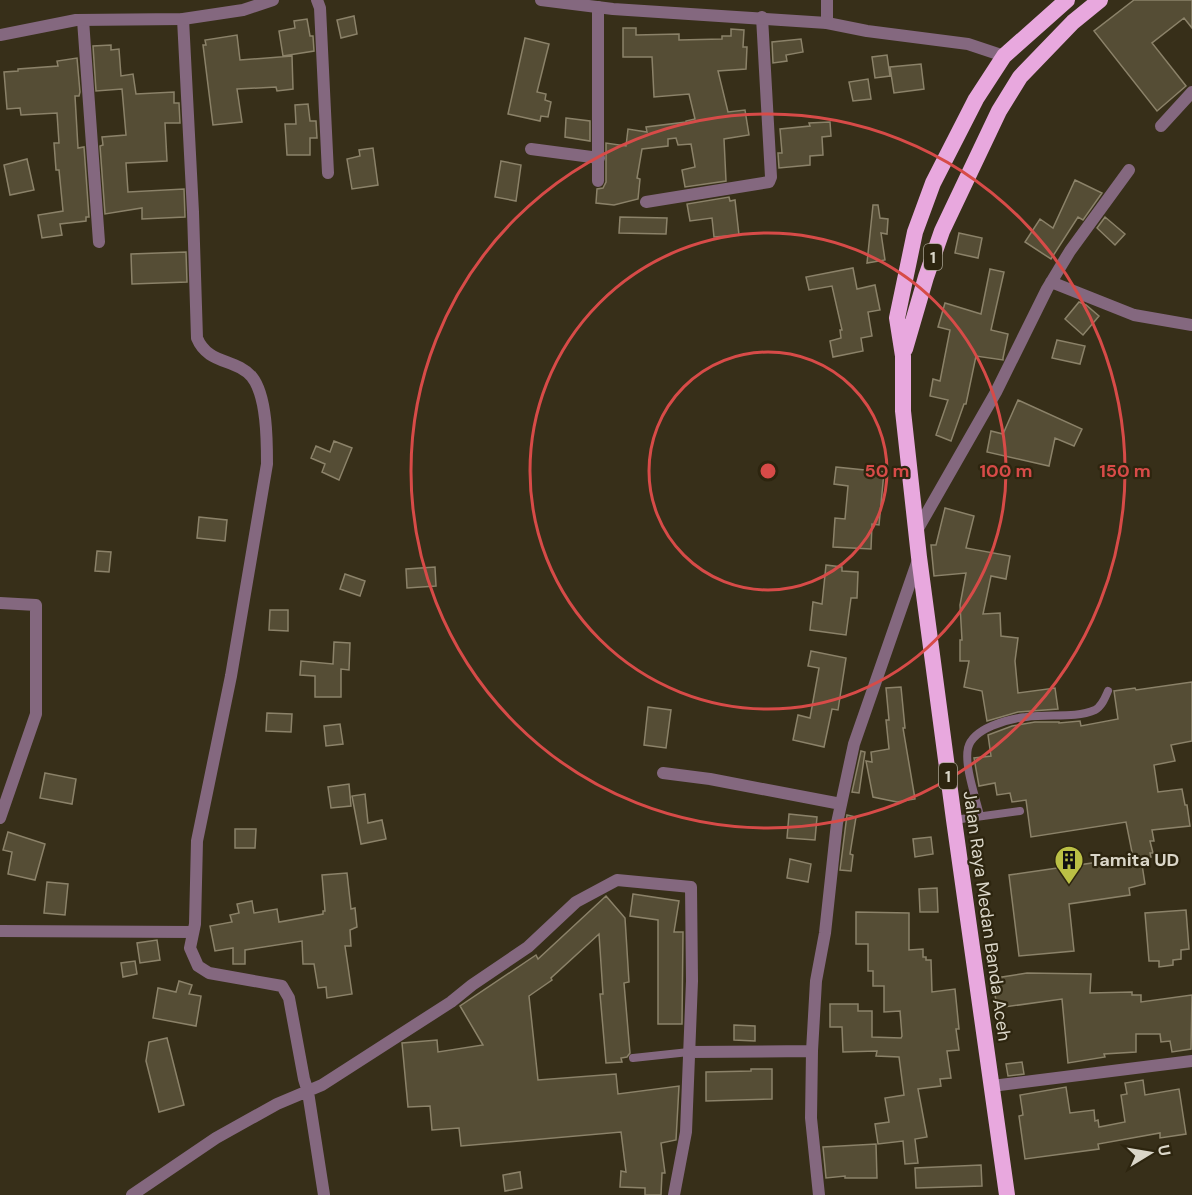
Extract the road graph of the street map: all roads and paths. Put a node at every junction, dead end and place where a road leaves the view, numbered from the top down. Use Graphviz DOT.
graph roads {
  1 [pos="273,0"];
  2 [pos="317,0"];
  3 [pos="541,0"];
  4 [pos="827,0"];
  5 [pos="1067,0"];
  6 [pos="1100,0"];
  7 [pos="598,7"];
  8 [pos="762,17"];
  9 [pos="183,19"];
  10 [pos="83,20"];
  11 [pos="827,23"];
  12 [pos="0,35"];
  13 [pos="1004,56"];
  14 [pos="1192,92"];
  15 [pos="1161,126"];
  16 [pos="531,149"];
  17 [pos="599,159"];
  18 [pos="1129,170"];
  19 [pos="328,173"];
  20 [pos="598,181"];
  21 [pos="646,202"];
  22 [pos="99,242"];
  23 [pos="1051,282"];
  24 [pos="1192,325"];
  25 [pos="903,356"];
  26 [pos="916,532"];
  27 [pos="919,557"];
  28 [pos="0,603"];
  29 [pos="1108,691"];
  30 [pos="663,773"];
  31 [pos="841,804"];
  32 [pos="1020,812"];
  33 [pos="980,816"];
  34 [pos="0,818"];
  35 [pos="954,820"];
  36 [pos="0,931"];
  37 [pos="193,932"];
  38 [pos="812,1051"];
  39 [pos="689,1052"];
  40 [pos="633,1058"];
  41 [pos="1192,1060"];
  42 [pos="992,1086"];
  43 [pos="309,1092"];
  44 [pos="132,1195"];
  45 [pos="324,1195"];
  46 [pos="674,1195"];
  47 [pos="819,1195"];
  48 [pos="1007,1195"];
  1 -- 9 [label="street"];
  2 -- 19 [label="street"];
  3 -- 7 [label="street"];
  4 -- 11 [label="street"];
  5 -- 13 [label="highway, Jalan Raya Medan Banda Aceh / 1"];
  6 -- 25 [label="highway, Jalan Raya Medan Banda Aceh / 1"];
  7 -- 8 [label="street"];
  7 -- 17 [label="street"];
  8 -- 11 [label="street"];
  8 -- 21 [label="street"];
  9 -- 10 [label="street"];
  9 -- 37 [label="street"];
  10 -- 12 [label="street"];
  10 -- 22 [label="street"];
  11 -- 13 [label="street"];
  13 -- 25 [label="highway, Jalan Raya Medan Banda Aceh / 1"];
  14 -- 15 [label="street"];
  16 -- 17 [label="street"];
  17 -- 20 [label="street"];
  18 -- 23 [label="street"];
  23 -- 24 [label="street"];
  23 -- 26 [label="street"];
  25 -- 26 [label="highway, Jalan Raya Medan Banda Aceh / 1"];
  26 -- 27 [label="highway, Jalan Raya Medan Banda Aceh / 1"];
  27 -- 31 [label="street"];
  27 -- 35 [label="highway, Jalan Raya Medan Banda Aceh / 1"];
  28 -- 34 [label="street"];
  29 -- 33 [label="lane"];
  30 -- 31 [label="street"];
  31 -- 38 [label="street"];
  32 -- 33 [label="lane"];
  33 -- 35 [label="lane"];
  35 -- 42 [label="highway, Jalan Raya Medan Banda Aceh / 1"];
  36 -- 37 [label="street"];
  37 -- 43 [label="street"];
  38 -- 39 [label="street"];
  38 -- 47 [label="street"];
  39 -- 40 [label="lane"];
  39 -- 43 [label="street"];
  39 -- 46 [label="street"];
  41 -- 42 [label="street"];
  42 -- 48 [label="highway, Jalan Raya Medan Banda Aceh / 1"];
  43 -- 44 [label="street"];
  43 -- 45 [label="street"];
}
